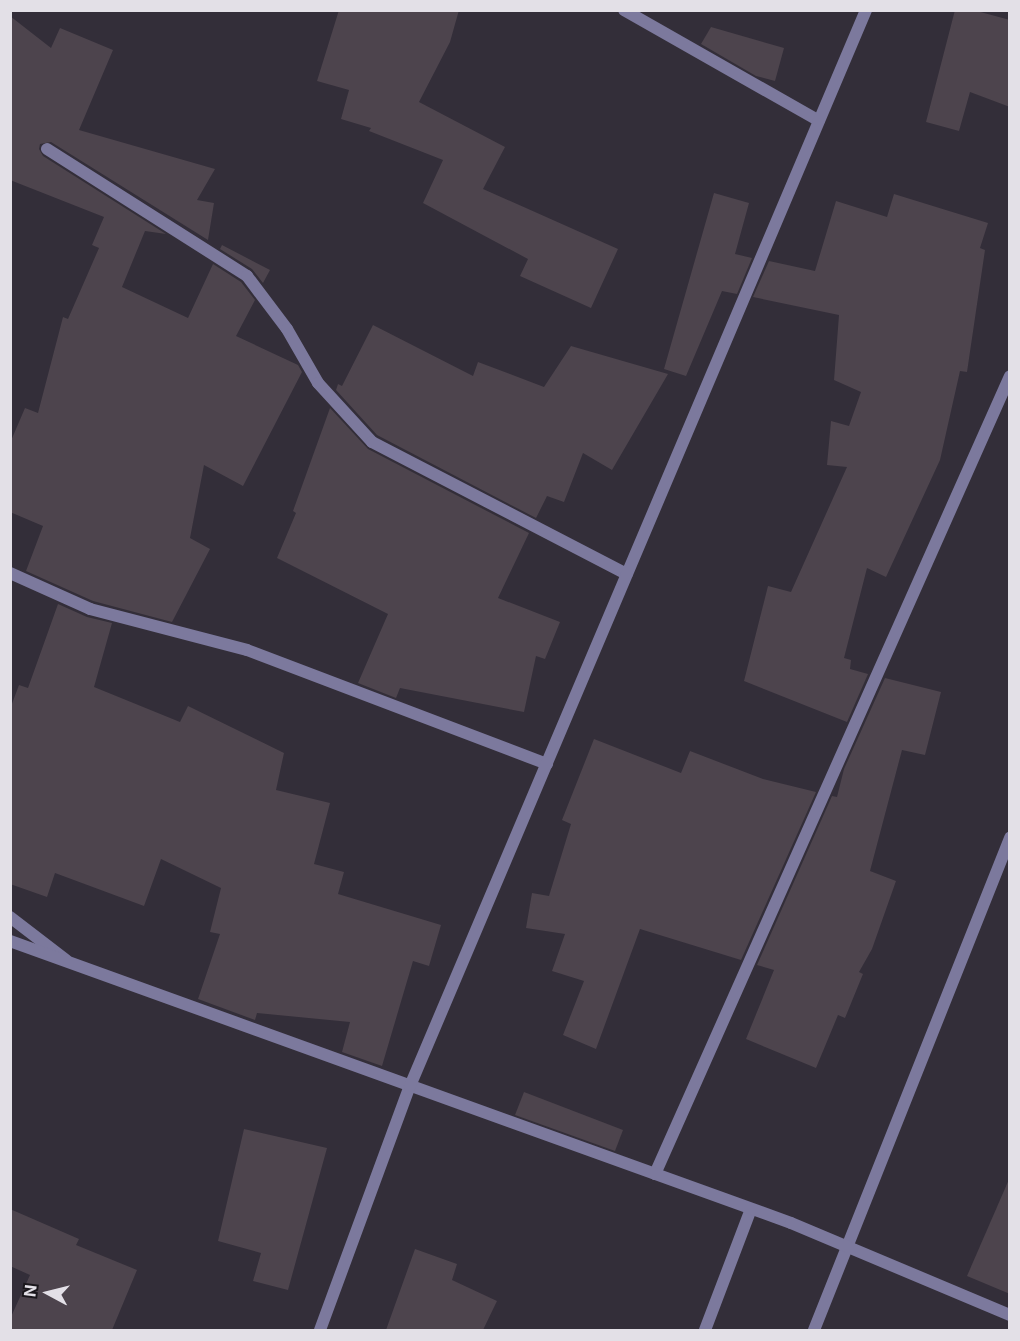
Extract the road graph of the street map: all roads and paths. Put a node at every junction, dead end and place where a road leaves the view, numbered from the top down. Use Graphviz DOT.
graph roads {
  1 [pos="624,10"];
  2 [pos="866,10"];
  3 [pos="819,121"];
  4 [pos="47,149"];
  5 [pos="1010,376"];
  6 [pos="10,573"];
  7 [pos="627,574"];
  8 [pos="547,764"];
  9 [pos="1010,838"];
  10 [pos="10,916"];
  11 [pos="10,941"];
  12 [pos="69,963"];
  13 [pos="410,1086"];
  14 [pos="655,1174"];
  15 [pos="752,1209"];
  16 [pos="847,1247"];
  17 [pos="1010,1315"];
  18 [pos="320,1330"];
  19 [pos="705,1330"];
  20 [pos="814,1330"];
  1 -- 3 [label="street"];
  2 -- 3 [label="street"];
  3 -- 7 [label="street"];
  4 -- 7 [label="street"];
  5 -- 14 [label="street"];
  6 -- 8 [label="street"];
  7 -- 8 [label="street"];
  8 -- 13 [label="street"];
  9 -- 16 [label="street"];
  10 -- 12 [label="street"];
  11 -- 12 [label="street"];
  12 -- 13 [label="street"];
  13 -- 14 [label="street"];
  13 -- 18 [label="street"];
  14 -- 15 [label="street"];
  15 -- 16 [label="street"];
  15 -- 19 [label="street"];
  16 -- 17 [label="street"];
  16 -- 20 [label="street"];
}
